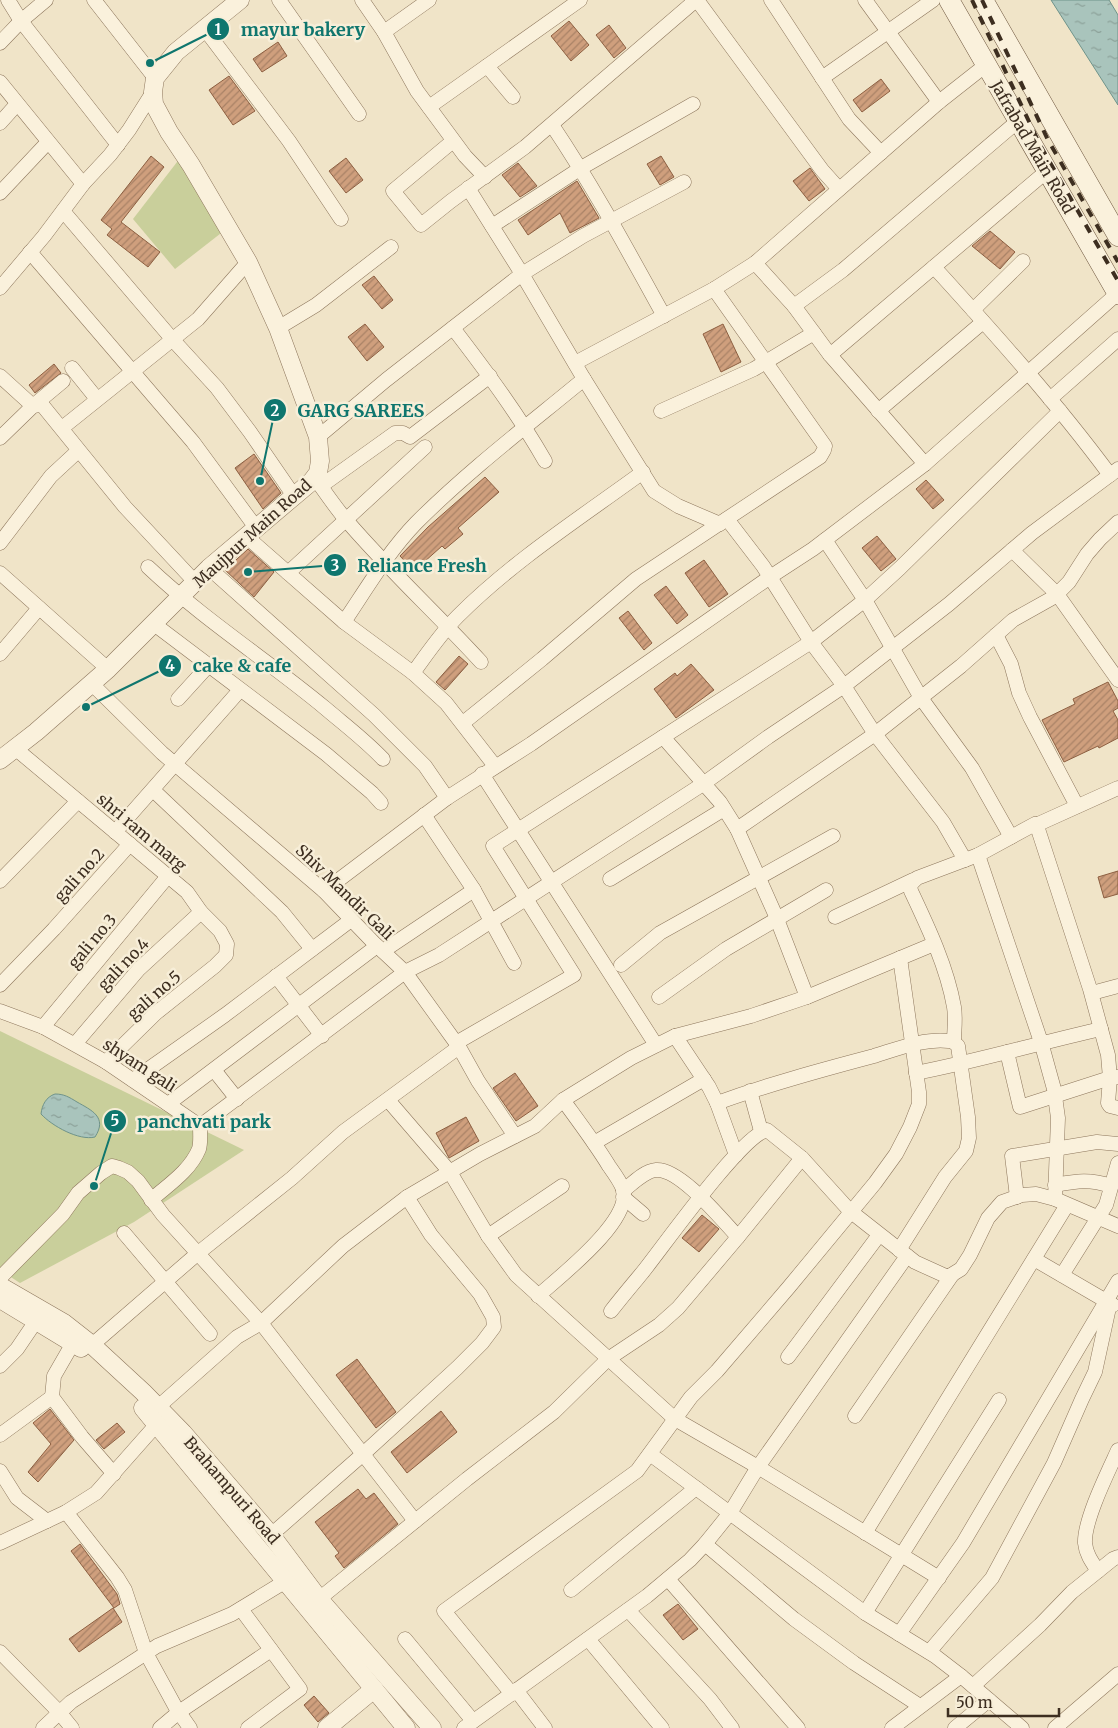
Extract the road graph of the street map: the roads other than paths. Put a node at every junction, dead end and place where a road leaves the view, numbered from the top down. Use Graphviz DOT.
graph roads {
  1 [pos="8,0"];
  2 [pos="46,0"];
  3 [pos="94,0"];
  4 [pos="240,0"];
  5 [pos="279,0"];
  6 [pos="362,0"];
  7 [pos="429,0"];
  8 [pos="580,0"];
  9 [pos="696,0"];
  10 [pos="771,0"];
  11 [pos="865,0"];
  12 [pos="933,0"];
  13 [pos="949,0"];
  14 [pos="983,0"];
  15 [pos="21,22"];
  16 [pos="204,28"];
  17 [pos="384,32"];
  18 [pos="888,32"];
  19 [pos="0,43"];
  20 [pos="986,65"];
  21 [pos="487,66"];
  22 [pos="822,78"];
  23 [pos="0,82"];
  24 [pos="154,85"];
  25 [pos="513,97"];
  26 [pos="940,102"];
  27 [pos="17,104"];
  28 [pos="693,104"];
  29 [pos="429,107"];
  30 [pos="359,114"];
  31 [pos="1018,121"];
  32 [pos="0,123"];
  33 [pos="552,125"];
  34 [pos="454,141"];
  35 [pos="48,142"];
  36 [pos="118,144"];
  37 [pos="881,153"];
  38 [pos="581,168"];
  39 [pos="1047,171"];
  40 [pos="485,177"];
  41 [pos="684,182"];
  42 [pos="83,184"];
  43 [pos="468,188"];
  44 [pos="840,190"];
  45 [pos="0,193"];
  46 [pos="63,211"];
  47 [pos="341,219"];
  48 [pos="612,221"];
  49 [pos="492,226"];
  50 [pos="1118,236"];
  51 [pos="390,248"];
  52 [pos="30,252"];
  53 [pos="1023,261"];
  54 [pos="248,262"];
  55 [pos="755,263"];
  56 [pos="0,264"];
  57 [pos="934,266"];
  58 [pos="522,274"];
  59 [pos="10,275"];
  60 [pos="0,288"];
  61 [pos="714,289"];
  62 [pos="1118,293"];
  63 [pos="794,306"];
  64 [pos="972,310"];
  65 [pos="664,316"];
  66 [pos="983,322"];
  67 [pos="278,328"];
  68 [pos="453,328"];
  69 [pos="814,333"];
  70 [pos="1118,339"];
  71 [pos="172,340"];
  72 [pos="830,355"];
  73 [pos="765,362"];
  74 [pos="576,363"];
  75 [pos="72,368"];
  76 [pos="133,371"];
  77 [pos="1030,373"];
  78 [pos="0,376"];
  79 [pos="490,376"];
  80 [pos="584,379"];
  81 [pos="63,381"];
  82 [pos="97,399"];
  83 [pos="1050,399"];
  84 [pos="33,406"];
  85 [pos="661,411"];
  86 [pos="878,411"];
  87 [pos="1060,411"];
  88 [pos="62,428"];
  89 [pos="525,428"];
  90 [pos="318,436"];
  91 [pos="0,438"];
  92 [pos="425,448"];
  93 [pos="78,451"];
  94 [pos="545,461"];
  95 [pos="926,464"];
  96 [pos="643,472"];
  97 [pos="1114,472"];
  98 [pos="318,482"];
  99 [pos="294,496"];
  100 [pos="345,519"];
  101 [pos="723,521"];
  102 [pos="1118,522"];
  103 [pos="252,533"];
  104 [pos="825,540"];
  105 [pos="0,543"];
  106 [pos="1012,550"];
  107 [pos="384,563"];
  108 [pos="148,568"];
  109 [pos="209,568"];
  110 [pos="0,573"];
  111 [pos="288,573"];
  112 [pos="770,577"];
  113 [pos="196,583"];
  114 [pos="1057,594"];
  115 [pos="181,598"];
  116 [pos="865,600"];
  117 [pos="39,608"];
  118 [pos="344,622"];
  119 [pos="154,624"];
  120 [pos="449,627"];
  121 [pos="996,635"];
  122 [pos="811,642"];
  123 [pos="893,647"];
  124 [pos="0,654"];
  125 [pos="482,662"];
  126 [pos="208,666"];
  127 [pos="108,669"];
  128 [pos="413,673"];
  129 [pos="1118,680"];
  130 [pos="92,684"];
  131 [pos="844,686"];
  132 [pos="240,690"];
  133 [pos="921,698"];
  134 [pos="178,699"];
  135 [pos="463,723"];
  136 [pos="875,734"];
  137 [pos="663,737"];
  138 [pos="5,754"];
  139 [pos="383,758"];
  140 [pos="176,765"];
  141 [pos="495,766"];
  142 [pos="482,774"];
  143 [pos="704,784"];
  144 [pos="1118,788"];
  145 [pos="152,790"];
  146 [pos="447,798"];
  147 [pos="78,801"];
  148 [pos="381,803"];
  149 [pos="1077,806"];
  150 [pos="724,809"];
  151 [pos="424,815"];
  152 [pos="1036,825"];
  153 [pos="518,829"];
  154 [pos="737,829"];
  155 [pos="115,832"];
  156 [pos="833,836"];
  157 [pos="1011,837"];
  158 [pos="130,844"];
  159 [pos="972,857"];
  160 [pos="168,876"];
  161 [pos="759,877"];
  162 [pos="610,879"];
  163 [pos="913,880"];
  164 [pos="0,881"];
  165 [pos="552,881"];
  166 [pos="474,890"];
  167 [pos="826,890"];
  168 [pos="324,891"];
  169 [pos="526,898"];
  170 [pos="202,912"];
  171 [pos="835,917"];
  172 [pos="777,918"];
  173 [pos="351,920"];
  174 [pos="492,921"];
  175 [pos="934,944"];
  176 [pos="312,949"];
  177 [pos="380,949"];
  178 [pos="226,955"];
  179 [pos="900,958"];
  180 [pos="514,963"];
  181 [pos="621,966"];
  182 [pos="406,972"];
  183 [pos="276,976"];
  184 [pos="0,985"];
  185 [pos="1118,986"];
  186 [pos="1092,993"];
  187 [pos="659,997"];
  188 [pos="807,997"];
  189 [pos="299,1005"];
  190 [pos="0,1011"];
  191 [pos="43,1027"];
  192 [pos="1101,1029"];
  193 [pos="322,1036"];
  194 [pos="675,1036"];
  195 [pos="954,1042"];
  196 [pos="1041,1042"];
  197 [pos="75,1044"];
  198 [pos="458,1045"];
  199 [pos="912,1045"];
  200 [pos="656,1046"];
  201 [pos="1007,1052"];
  202 [pos="106,1062"];
  203 [pos="961,1064"];
  204 [pos="214,1070"];
  205 [pos="916,1073"];
  206 [pos="1114,1078"];
  207 [pos="704,1079"];
  208 [pos="133,1080"];
  209 [pos="750,1091"];
  210 [pos="1055,1095"];
  211 [pos="237,1099"];
  212 [pos="388,1100"];
  213 [pos="563,1100"];
  214 [pos="717,1103"];
  215 [pos="168,1104"];
  216 [pos="1118,1108"];
  217 [pos="200,1126"];
  218 [pos="761,1132"];
  219 [pos="515,1136"];
  220 [pos="594,1143"];
  221 [pos="1118,1144"];
  222 [pos="1057,1148"];
  223 [pos="736,1155"];
  224 [pos="802,1158"];
  225 [pos="1118,1163"];
  226 [pos="450,1172"];
  227 [pos="562,1186"];
  228 [pos="1111,1186"];
  229 [pos="623,1194"];
  230 [pos="1059,1196"];
  231 [pos="407,1197"];
  232 [pos="700,1197"];
  233 [pos="1017,1197"];
  234 [pos="151,1200"];
  235 [pos="850,1211"];
  236 [pos="642,1214"];
  237 [pos="1099,1218"];
  238 [pos="1118,1226"];
  239 [pos="124,1233"];
  240 [pos="880,1235"];
  241 [pos="488,1236"];
  242 [pos="738,1237"];
  243 [pos="903,1253"];
  244 [pos="197,1254"];
  245 [pos="1034,1259"];
  246 [pos="952,1275"];
  247 [pos="1062,1275"];
  248 [pos="0,1278"];
  249 [pos="165,1281"];
  250 [pos="1118,1281"];
  251 [pos="0,1286"];
  252 [pos="538,1296"];
  253 [pos="0,1299"];
  254 [pos="1111,1304"];
  255 [pos="611,1311"];
  256 [pos="36,1321"];
  257 [pos="261,1323"];
  258 [pos="210,1334"];
  259 [pos="73,1343"];
  260 [pos="92,1345"];
  261 [pos="788,1357"];
  262 [pos="608,1359"];
  263 [pos="0,1366"];
  264 [pos="52,1397"];
  265 [pos="999,1400"];
  266 [pos="157,1415"];
  267 [pos="855,1416"];
  268 [pos="675,1419"];
  269 [pos="0,1435"];
  270 [pos="1118,1450"];
  271 [pos="650,1454"];
  272 [pos="362,1455"];
  273 [pos="758,1467"];
  274 [pos="0,1471"];
  275 [pos="114,1474"];
  276 [pos="696,1488"];
  277 [pos="66,1512"];
  278 [pos="730,1513"];
  279 [pos="47,1521"];
  280 [pos="415,1521"];
  281 [pos="865,1533"];
  282 [pos="271,1535"];
  283 [pos="0,1543"];
  284 [pos="705,1544"];
  285 [pos="901,1555"];
  286 [pos="1118,1557"];
  287 [pos="1098,1571"];
  288 [pos="939,1578"];
  289 [pos="668,1579"];
  290 [pos="286,1581"];
  291 [pos="571,1590"];
  292 [pos="319,1599"];
  293 [pos="241,1609"];
  294 [pos="628,1610"];
  295 [pos="865,1613"];
  296 [pos="899,1634"];
  297 [pos="405,1639"];
  298 [pos="588,1639"];
  299 [pos="271,1650"];
  300 [pos="0,1652"];
  301 [pos="929,1652"];
  302 [pos="146,1653"];
  303 [pos="1118,1674"];
  304 [pos="961,1676"];
  305 [pos="381,1684"];
  306 [pos="973,1686"];
  307 [pos="514,1692"];
  308 [pos="989,1700"];
  309 [pos="920,1706"];
  310 [pos="59,1712"];
  311 [pos="179,1712"];
  312 [pos="474,1724"];
  313 [pos="42,1728"];
  314 [pos="72,1728"];
  315 [pos="160,1728"];
  316 [pos="190,1728"];
  317 [pos="248,1728"];
  318 [pos="327,1728"];
  319 [pos="406,1728"];
  320 [pos="432,1728"];
  321 [pos="546,1728"];
  322 [pos="662,1728"];
  323 [pos="732,1728"];
  324 [pos="798,1728"];
  325 [pos="892,1728"];
  326 [pos="955,1728"];
  327 [pos="1022,1728"];
  328 [pos="1055,1728"];
  1 -- 15 [label="street"];
  2 -- 15 [label="street"];
  3 -- 24 [label="street"];
  4 -- 16 [label="street"];
  5 -- 30 [label="street"];
  6 -- 17 [label="street"];
  7 -- 17 [label="street"];
  8 -- 21 [label="street"];
  9 -- 33 [label="street"];
  9 -- 44 [label="street"];
  10 -- 22 [label="street"];
  11 -- 18 [label="street"];
  12 -- 18 [label="street"];
  13 -- 20 [label="main road, Jafrabad Main Road"];
  14 -- 50 [label="main road, Jafrabad Main Road"];
  15 -- 19 [label="street"];
  15 -- 36 [label="street"];
  16 -- 24 [label="street"];
  16 -- 47 [label="street"];
  17 -- 29 [label="street"];
  18 -- 22 [label="street"];
  18 -- 26 [label="street"];
  20 -- 26 [label="street"];
  20 -- 31 [label="main road, Jafrabad Main Road"];
  21 -- 25 [label="street"];
  21 -- 29 [label="street"];
  22 -- 37 [label="street"];
  23 -- 27 [label="street"];
  24 -- 36 [label="street"];
  24 -- 54 [label="street, Maujpur Main Road"];
  26 -- 37 [label="street"];
  27 -- 32 [label="street"];
  27 -- 35 [label="street"];
  28 -- 38 [label="street"];
  29 -- 34 [label="street"];
  31 -- 39 [label="main road, Jafrabad Main Road"];
  31 -- 63 [label="street"];
  33 -- 38 [label="street"];
  33 -- 40 [label="street"];
  34 -- 40 [label="street"];
  34 -- 43 [label="street"];
  35 -- 42 [label="street"];
  35 -- 45 [label="street"];
  36 -- 42 [label="street"];
  37 -- 44 [label="street"];
  38 -- 48 [label="street"];
  38 -- 49 [label="street"];
  39 -- 57 [label="street"];
  39 -- 62 [label="main road, Jafrabad Main Road"];
  40 -- 43 [label="street"];
  41 -- 48 [label="street"];
  42 -- 46 [label="street"];
  43 -- 49 [label="street"];
  44 -- 55 [label="street"];
  46 -- 52 [label="street"];
  46 -- 71 [label="street"];
  48 -- 58 [label="street"];
  48 -- 65 [label="street"];
  49 -- 58 [label="street"];
  51 -- 67 [label="street"];
  52 -- 59 [label="street"];
  52 -- 76 [label="street"];
  53 -- 64 [label="street"];
  54 -- 67 [label="street, Maujpur Main Road"];
  54 -- 71 [label="street"];
  55 -- 61 [label="street"];
  55 -- 63 [label="street"];
  56 -- 59 [label="street"];
  57 -- 64 [label="street"];
  57 -- 72 [label="street"];
  58 -- 68 [label="street"];
  58 -- 74 [label="street"];
  59 -- 60 [label="street"];
  61 -- 65 [label="street"];
  61 -- 73 [label="street"];
  62 -- 77 [label="street"];
  63 -- 69 [label="street"];
  64 -- 66 [label="street"];
  65 -- 74 [label="street"];
  66 -- 77 [label="street"];
  66 -- 86 [label="street"];
  67 -- 90 [label="street, Maujpur Main Road"];
  68 -- 79 [label="street"];
  68 -- 90 [label="street"];
  69 -- 72 [label="street"];
  69 -- 73 [label="street"];
  70 -- 83 [label="street"];
  71 -- 76 [label="street"];
  71 -- 99 [label="street"];
  72 -- 86 [label="street"];
  73 -- 85 [label="street"];
  73 -- 101 [label="street"];
  74 -- 80 [label="street"];
  75 -- 82 [label="street"];
  76 -- 82 [label="street"];
  76 -- 103 [label="street"];
  77 -- 83 [label="street"];
  77 -- 95 [label="street"];
  78 -- 84 [label="street"];
  79 -- 89 [label="street"];
  79 -- 98 [label="street"];
  80 -- 89 [label="street"];
  80 -- 96 [label="street"];
  81 -- 84 [label="street"];
  82 -- 88 [label="street"];
  83 -- 87 [label="street"];
  84 -- 88 [label="street"];
  84 -- 91 [label="street"];
  86 -- 95 [label="street"];
  87 -- 97 [label="street"];
  87 -- 116 [label="street"];
  88 -- 93 [label="street"];
  89 -- 94 [label="street"];
  89 -- 107 [label="street"];
  90 -- 98 [label="street, Maujpur Main Road"];
  92 -- 100 [label="street"];
  93 -- 105 [label="street"];
  93 -- 113 [label="street"];
  95 -- 104 [label="street"];
  96 -- 101 [label="street"];
  96 -- 120 [label="street"];
  97 -- 106 [label="street"];
  98 -- 99 [label="street, Maujpur Main Road"];
  98 -- 100 [label="street"];
  99 -- 103 [label="street, Maujpur Main Road"];
  100 -- 107 [label="street"];
  100 -- 111 [label="street"];
  101 -- 112 [label="street"];
  101 -- 135 [label="street"];
  102 -- 114 [label="street"];
  103 -- 109 [label="street, Maujpur Main Road"];
  103 -- 111 [label="street"];
  104 -- 112 [label="street"];
  104 -- 116 [label="street"];
  106 -- 114 [label="street"];
  106 -- 123 [label="street"];
  107 -- 118 [label="street"];
  107 -- 120 [label="street"];
  108 -- 115 [label="street"];
  109 -- 113 [label="street, Maujpur Main Road"];
  109 -- 146 [label="street"];
  110 -- 117 [label="street"];
  111 -- 118 [label="street"];
  112 -- 122 [label="street"];
  112 -- 141 [label="street"];
  113 -- 115 [label="street, Maujpur Main Road"];
  114 -- 121 [label="street"];
  114 -- 129 [label="street"];
  115 -- 119 [label="street, Maujpur Main Road"];
  115 -- 139 [label="street"];
  116 -- 122 [label="street"];
  116 -- 123 [label="street"];
  117 -- 124 [label="street"];
  117 -- 127 [label="street"];
  118 -- 128 [label="street"];
  119 -- 126 [label="street"];
  119 -- 127 [label="street, Maujpur Main Road"];
  120 -- 125 [label="street"];
  120 -- 128 [label="street"];
  121 -- 133 [label="street"];
  121 -- 149 [label="street"];
  122 -- 131 [label="street"];
  122 -- 137 [label="street"];
  123 -- 131 [label="street"];
  123 -- 133 [label="street"];
  126 -- 132 [label="street"];
  126 -- 134 [label="street"];
  127 -- 130 [label="street, Maujpur Main Road"];
  128 -- 135 [label="street"];
  130 -- 138 [label="street, Maujpur Main Road"];
  130 -- 140 [label="street, Shiv Mandir Gali"];
  131 -- 136 [label="street"];
  131 -- 143 [label="street"];
  132 -- 140 [label="street"];
  132 -- 148 [label="street"];
  133 -- 136 [label="street"];
  133 -- 157 [label="street"];
  135 -- 141 [label="street"];
  136 -- 154 [label="street"];
  136 -- 159 [label="street"];
  137 -- 143 [label="street"];
  137 -- 153 [label="street"];
  138 -- 147 [label="street, shri ram marg"];
  140 -- 145 [label="street"];
  140 -- 168 [label="street, Shiv Mandir Gali"];
  141 -- 142 [label="street"];
  142 -- 146 [label="street"];
  142 -- 153 [label="street"];
  143 -- 150 [label="street"];
  143 -- 165 [label="street"];
  144 -- 149 [label="street"];
  145 -- 155 [label="street"];
  145 -- 176 [label="street"];
  146 -- 151 [label="street"];
  147 -- 155 [label="street, shri ram marg"];
  147 -- 164 [label="street"];
  149 -- 152 [label="street"];
  150 -- 154 [label="street"];
  150 -- 162 [label="street"];
  151 -- 166 [label="street"];
  151 -- 168 [label="street"];
  152 -- 157 [label="street"];
  152 -- 186 [label="street"];
  153 -- 165 [label="street"];
  153 -- 169 [label="street"];
  154 -- 161 [label="street"];
  155 -- 158 [label="street, shri ram marg"];
  156 -- 161 [label="street"];
  157 -- 159 [label="street"];
  158 -- 160 [label="street, shri ram marg"];
  158 -- 184 [label="street, gali no.2"];
  159 -- 163 [label="street"];
  159 -- 196 [label="street"];
  160 -- 170 [label="street, shri ram marg"];
  160 -- 191 [label="street, gali no.3"];
  161 -- 172 [label="street"];
  161 -- 181 [label="street"];
  163 -- 171 [label="street"];
  163 -- 175 [label="street"];
  165 -- 169 [label="street"];
  165 -- 200 [label="street"];
  166 -- 174 [label="street"];
  166 -- 177 [label="street"];
  167 -- 172 [label="street"];
  168 -- 173 [label="street, Shiv Mandir Gali"];
  169 -- 174 [label="street"];
  169 -- 198 [label="street"];
  170 -- 178 [label="street, shri ram marg"];
  170 -- 197 [label="street, gali no.4"];
  172 -- 187 [label="street"];
  172 -- 188 [label="street"];
  173 -- 176 [label="street"];
  173 -- 177 [label="street, Shiv Mandir Gali"];
  174 -- 180 [label="street"];
  174 -- 182 [label="street"];
  175 -- 179 [label="street"];
  175 -- 195 [label="street"];
  176 -- 183 [label="street"];
  177 -- 182 [label="street, Shiv Mandir Gali"];
  177 -- 189 [label="street"];
  178 -- 202 [label="street, gali no.5"];
  179 -- 188 [label="street"];
  179 -- 199 [label="street"];
  182 -- 193 [label="street"];
  182 -- 198 [label="street, Shiv Mandir Gali"];
  183 -- 189 [label="street"];
  183 -- 208 [label="street"];
  185 -- 186 [label="street"];
  186 -- 192 [label="street"];
  188 -- 194 [label="street"];
  189 -- 193 [label="street"];
  189 -- 204 [label="street"];
  190 -- 191 [label="street, shyam gali"];
  191 -- 197 [label="street, shyam gali"];
  192 -- 196 [label="street"];
  192 -- 206 [label="street"];
  193 -- 211 [label="street"];
  194 -- 200 [label="street"];
  194 -- 207 [label="street"];
  195 -- 199 [label="street"];
  195 -- 203 [label="street"];
  196 -- 201 [label="street"];
  196 -- 210 [label="street"];
  197 -- 202 [label="street, shyam gali"];
  198 -- 212 [label="street"];
  198 -- 219 [label="street, Shiv Mandir Gali"];
  199 -- 205 [label="street"];
  199 -- 209 [label="street"];
  200 -- 213 [label="street"];
  201 -- 203 [label="street"];
  201 -- 210 [label="street"];
  202 -- 208 [label="street, shyam gali"];
  203 -- 205 [label="street"];
  203 -- 243 [label="street"];
  204 -- 211 [label="street"];
  204 -- 215 [label="street"];
  205 -- 235 [label="street"];
  206 -- 210 [label="street"];
  206 -- 216 [label="street"];
  207 -- 214 [label="street"];
  207 -- 220 [label="street"];
  208 -- 215 [label="street, shyam gali"];
  209 -- 214 [label="street"];
  209 -- 218 [label="street"];
  210 -- 222 [label="street"];
  211 -- 217 [label="street"];
  212 -- 226 [label="street"];
  212 -- 244 [label="street"];
  213 -- 219 [label="street"];
  213 -- 220 [label="street"];
  214 -- 223 [label="street"];
  215 -- 217 [label="street, shyam gali"];
  217 -- 234 [label="street"];
  218 -- 223 [label="street"];
  218 -- 224 [label="street"];
  219 -- 226 [label="street"];
  220 -- 229 [label="street"];
  221 -- 222 [label="street"];
  222 -- 230 [label="street"];
  222 -- 233 [label="street"];
  223 -- 232 [label="street"];
  224 -- 235 [label="street"];
  224 -- 242 [label="street"];
  225 -- 228 [label="street"];
  226 -- 231 [label="street"];
  226 -- 241 [label="street"];
  227 -- 241 [label="street"];
  228 -- 230 [label="street"];
  228 -- 237 [label="street"];
  229 -- 232 [label="street"];
  229 -- 236 [label="street"];
  229 -- 252 [label="street"];
  230 -- 233 [label="street"];
  230 -- 237 [label="street"];
  230 -- 245 [label="street"];
  231 -- 257 [label="street"];
  231 -- 272 [label="street"];
  232 -- 242 [label="street"];
  232 -- 255 [label="street"];
  233 -- 246 [label="street"];
  234 -- 244 [label="street"];
  234 -- 248 [label="street"];
  235 -- 240 [label="street"];
  235 -- 268 [label="street"];
  237 -- 238 [label="street"];
  237 -- 247 [label="street"];
  239 -- 249 [label="street"];
  240 -- 243 [label="street"];
  240 -- 261 [label="street"];
  241 -- 252 [label="street"];
  242 -- 262 [label="street"];
  243 -- 246 [label="street"];
  243 -- 273 [label="street"];
  244 -- 249 [label="street"];
  244 -- 257 [label="street"];
  245 -- 247 [label="street"];
  245 -- 281 [label="street"];
  246 -- 267 [label="street"];
  247 -- 254 [label="street"];
  249 -- 258 [label="street"];
  249 -- 260 [label="street"];
  250 -- 254 [label="street"];
  251 -- 260 [label="street, Brahampuri Road"];
  252 -- 262 [label="street"];
  253 -- 256 [label="street, Brahampuri Road"];
  254 -- 288 [label="street"];
  254 -- 301 [label="street"];
  256 -- 259 [label="street, Brahampuri Road"];
  256 -- 263 [label="street"];
  257 -- 266 [label="street"];
  257 -- 272 [label="street"];
  259 -- 264 [label="street"];
  259 -- 266 [label="street, Brahampuri Road"];
  260 -- 266 [label="street, Brahampuri Road"];
  262 -- 268 [label="street"];
  262 -- 280 [label="street"];
  264 -- 269 [label="street"];
  264 -- 275 [label="street"];
  265 -- 285 [label="street"];
  266 -- 275 [label="street"];
  266 -- 282 [label="street, Brahampuri Road"];
  266 -- 290 [label="street, Brahampuri Road"];
  268 -- 271 [label="street"];
  268 -- 273 [label="street"];
  270 -- 287 [label="street"];
  271 -- 276 [label="street"];
  271 -- 307 [label="street"];
  272 -- 280 [label="street"];
  272 -- 282 [label="street"];
  273 -- 278 [label="street"];
  273 -- 281 [label="street"];
  274 -- 279 [label="street"];
  275 -- 277 [label="street"];
  276 -- 278 [label="street"];
  276 -- 291 [label="street"];
  277 -- 279 [label="street"];
  277 -- 302 [label="street"];
  278 -- 284 [label="street"];
  278 -- 295 [label="street"];
  279 -- 283 [label="street"];
  280 -- 292 [label="street"];
  281 -- 285 [label="street"];
  282 -- 292 [label="street, Brahampuri Road"];
  284 -- 289 [label="street"];
  284 -- 309 [label="street"];
  285 -- 288 [label="street"];
  285 -- 295 [label="street"];
  286 -- 287 [label="street"];
  287 -- 306 [label="street"];
  288 -- 296 [label="street"];
  289 -- 294 [label="street"];
  289 -- 324 [label="street"];
  290 -- 293 [label="street"];
  290 -- 305 [label="street, Brahampuri Road"];
  292 -- 305 [label="street, Brahampuri Road"];
  293 -- 299 [label="street"];
  293 -- 302 [label="street"];
  294 -- 298 [label="street"];
  294 -- 323 [label="street"];
  295 -- 296 [label="street"];
  296 -- 301 [label="street"];
  297 -- 312 [label="street"];
  298 -- 307 [label="street"];
  298 -- 322 [label="street"];
  299 -- 311 [label="street"];
  299 -- 317 [label="street"];
  300 -- 310 [label="street"];
  301 -- 304 [label="street"];
  302 -- 310 [label="street"];
  302 -- 311 [label="street"];
  303 -- 328 [label="street"];
  304 -- 306 [label="street"];
  304 -- 309 [label="street"];
  305 -- 318 [label="street"];
  305 -- 319 [label="street, Brahampuri Road"];
  305 -- 320 [label="street, Brahampuri Road"];
  306 -- 308 [label="street"];
  307 -- 312 [label="street"];
  307 -- 321 [label="street"];
  308 -- 326 [label="street"];
  308 -- 327 [label="street"];
  309 -- 325 [label="street"];
  310 -- 313 [label="street"];
  310 -- 314 [label="street"];
  311 -- 315 [label="street"];
  311 -- 316 [label="street"];
}
